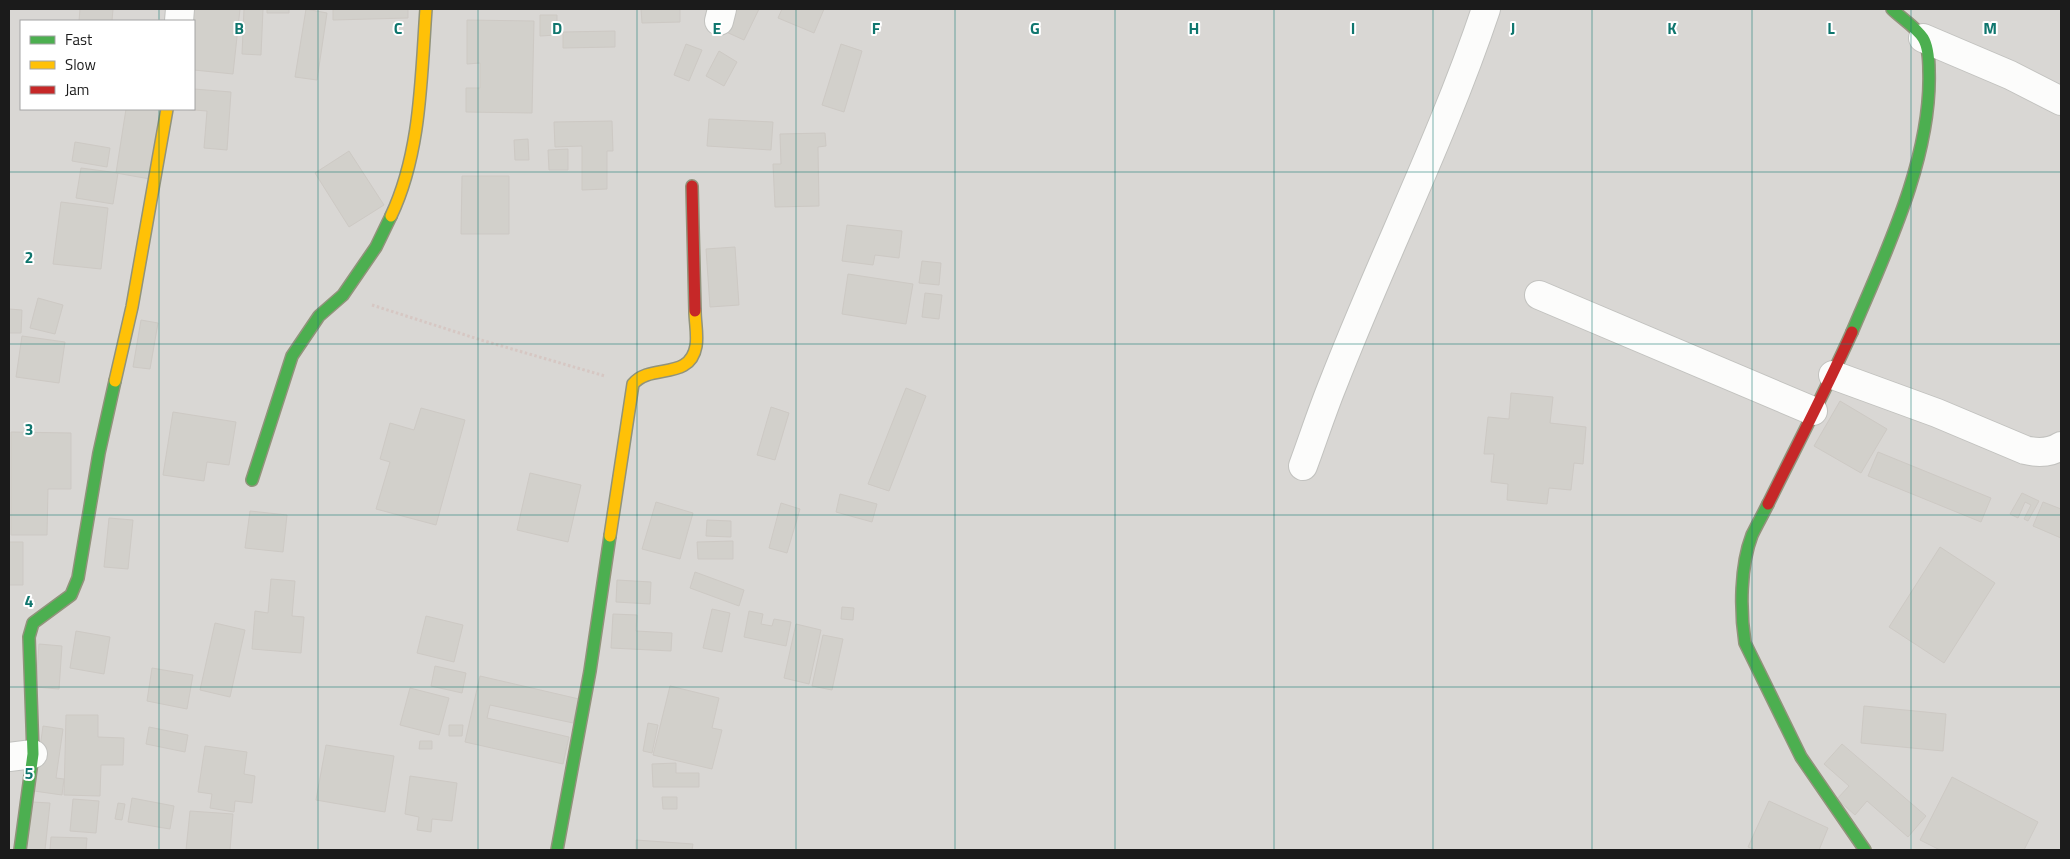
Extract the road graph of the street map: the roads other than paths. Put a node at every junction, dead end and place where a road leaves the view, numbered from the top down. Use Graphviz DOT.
graph roads {
  1 [pos="426,9"];
  2 [pos="1486,9"];
  3 [pos="1892,9"];
  4 [pos="1923,38"];
  5 [pos="2061,101"];
  6 [pos="167,110"];
  7 [pos="692,186"];
  8 [pos="1538,295"];
  9 [pos="1833,375"];
  10 [pos="1813,411"];
  11 [pos="2061,446"];
  12 [pos="1304,466"];
  13 [pos="252,480"];
  14 [pos="21,756"];
  15 [pos="20,850"];
  16 [pos="557,850"];
  17 [pos="1865,850"];
  1 -- 13 [label="street"];
  2 -- 12 [label="street"];
  3 -- 4 [label="street"];
  4 -- 5 [label="street"];
  4 -- 9 [label="street"];
  6 -- 14 [label="street"];
  7 -- 16 [label="street"];
  8 -- 10 [label="street"];
  9 -- 10 [label="street"];
  9 -- 11 [label="street"];
  10 -- 17 [label="street"];
  14 -- 15 [label="street"];
}
